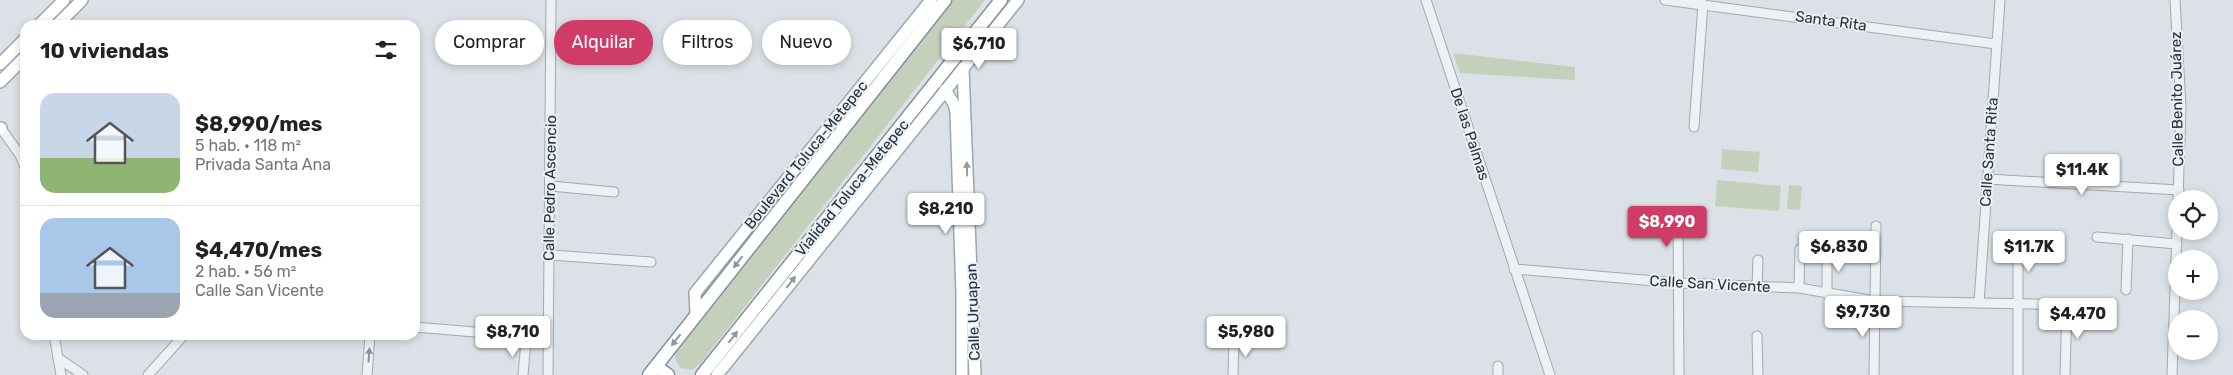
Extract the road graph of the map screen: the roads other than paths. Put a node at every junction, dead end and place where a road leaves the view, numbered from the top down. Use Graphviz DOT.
graph roads {
  1 [pos="64,0"];
  2 [pos="82,0"];
  3 [pos="551,0"];
  4 [pos="1001,0"];
  5 [pos="1018,0"];
  6 [pos="1426,0"];
  7 [pos="1665,0"];
  8 [pos="2000,0"];
  9 [pos="2175,0"];
  10 [pos="940,1"];
  11 [pos="1703,4"];
  12 [pos="44,20"];
  13 [pos="62,20"];
  14 [pos="20,44"];
  15 [pos="1996,44"];
  16 [pos="20,62"];
  17 [pos="0,64"];
  18 [pos="963,68"];
  19 [pos="1,82"];
  20 [pos="945,90"];
  21 [pos="913,120"];
  22 [pos="1694,127"];
  23 [pos="0,128"];
  24 [pos="20,155"];
  25 [pos="1987,179"];
  26 [pos="551,186"];
  27 [pos="2179,190"];
  28 [pos="614,192"];
  29 [pos="2168,193"];
  30 [pos="1678,214"];
  31 [pos="1876,226"];
  32 [pos="2097,237"];
  33 [pos="2128,239"];
  34 [pos="2177,240"];
  35 [pos="2018,241"];
  36 [pos="2177,244"];
  37 [pos="1800,249"];
  38 [pos="1827,253"];
  39 [pos="550,254"];
  40 [pos="1758,260"];
  41 [pos="652,262"];
  42 [pos="1514,269"];
  43 [pos="1679,283"];
  44 [pos="1757,286"];
  45 [pos="1799,288"];
  46 [pos="2126,290"];
  47 [pos="1827,294"];
  48 [pos="1875,301"];
  49 [pos="1979,303"];
  50 [pos="2016,304"];
  51 [pos="2067,305"];
  52 [pos="2085,305"];
  53 [pos="420,327"];
  54 [pos="1757,336"];
  55 [pos="55,340"];
  56 [pos="180,340"];
  57 [pos="370,340"];
  58 [pos="1234,340"];
  59 [pos="59,360"];
  60 [pos="652,370"];
  61 [pos="55,375"];
  62 [pos="61,375"];
  63 [pos="82,375"];
  64 [pos="148,375"];
  65 [pos="367,375"];
  66 [pos="524,375"];
  67 [pos="548,375"];
  68 [pos="668,375"];
  69 [pos="702,375"];
  70 [pos="717,375"];
  71 [pos="962,375"];
  72 [pos="975,375"];
  73 [pos="1233,375"];
  74 [pos="1550,375"];
  75 [pos="1679,375"];
  76 [pos="1758,375"];
  77 [pos="1874,375"];
  78 [pos="2018,375"];
  79 [pos="2064,375"];
  80 [pos="2172,375"];
  1 -- 12 [label="main road"];
  2 -- 13 [label="main road"];
  3 -- 26 [label="street, Calle Pedro Ascencio"];
  4 -- 21 [label="highway, Vialidad Toluca-Metepec"];
  5 -- 18 [label="main road"];
  6 -- 42 [label="street, De las Palmas"];
  7 -- 11 [label="street, Santa Rita"];
  8 -- 15 [label="street, Calle Santa Rita"];
  9 -- 27 [label="street, Calle Benito Juárez"];
  10 -- 60 [label="highway, one-way"];
  11 -- 15 [label="street, Santa Rita"];
  11 -- 22 [label="street"];
  14 -- 17 [label="main road"];
  15 -- 25 [label="street, Calle Santa Rita"];
  16 -- 19 [label="main road"];
  18 -- 20 [label="main road"];
  72 -- 18 [label="main road, Calle Uruapan, one-way"];
  20 -- 21 [label="main road"];
  20 -- 71 [label="main road, Calle Uruapan"];
  69 -- 21 [label="highway, Vialidad Toluca-Metepec, one-way"];
  70 -- 21 [label="main road, one-way"];
  23 -- 24 [label="street"];
  25 -- 29 [label="street"];
  25 -- 49 [label="street, Calle Santa Rita"];
  26 -- 28 [label="street"];
  26 -- 39 [label="street, Calle Pedro Ascencio"];
  30 -- 43 [label="street"];
  31 -- 48 [label="street"];
  32 -- 33 [label="street"];
  33 -- 36 [label="street"];
  33 -- 46 [label="street"];
  34 -- 36 [label="street"];
  35 -- 50 [label="street"];
  36 -- 80 [label="street"];
  37 -- 45 [label="street"];
  38 -- 47 [label="street"];
  39 -- 41 [label="street"];
  39 -- 67 [label="street, Calle Pedro Ascencio"];
  40 -- 44 [label="street"];
  42 -- 43 [label="street, Calle San Vicente"];
  42 -- 74 [label="street, De las Palmas"];
  43 -- 44 [label="street, Calle San Vicente"];
  43 -- 75 [label="street"];
  44 -- 45 [label="street, Calle San Vicente"];
  45 -- 47 [label="street, Calle San Vicente"];
  47 -- 48 [label="street, Calle San Vicente"];
  48 -- 49 [label="street, Calle San Vicente"];
  48 -- 77 [label="street"];
  49 -- 50 [label="street, Calle San Vicente"];
  50 -- 51 [label="street, Calle San Vicente"];
  50 -- 78 [label="street"];
  51 -- 52 [label="street, Calle San Vicente"];
  51 -- 79 [label="street"];
  53 -- 66 [label="street"];
  54 -- 76 [label="street"];
  55 -- 59 [label="street"];
  56 -- 64 [label="street"];
  65 -- 57 [label="street, one-way"];
  58 -- 73 [label="street"];
  59 -- 61 [label="street"];
  59 -- 62 [label="street"];
  59 -- 63 [label="street"];
  60 -- 68 [label="highway"];
}
